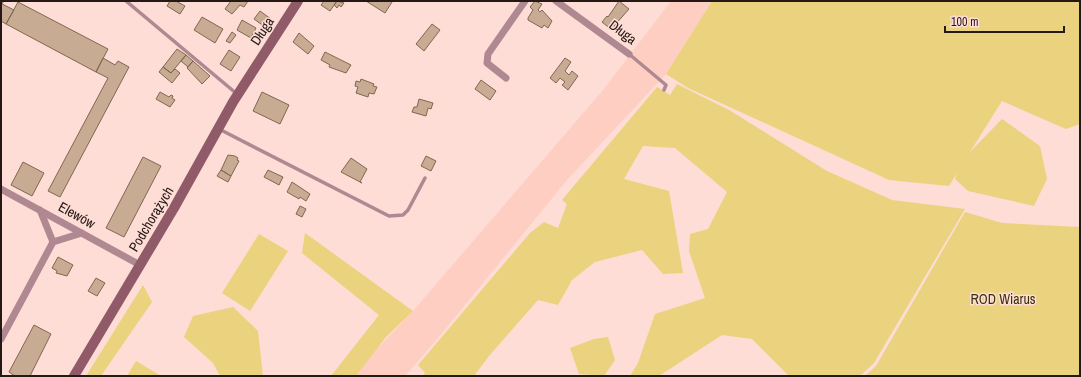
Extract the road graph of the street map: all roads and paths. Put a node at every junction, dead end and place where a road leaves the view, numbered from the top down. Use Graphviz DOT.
graph roads {
  1 [pos="126,1"];
  2 [pos="298,1"];
  3 [pos="524,1"];
  4 [pos="556,1"];
  5 [pos="629,54"];
  6 [pos="249,76"];
  7 [pos="506,78"];
  8 [pos="664,90"];
  9 [pos="238,95"];
  10 [pos="218,128"];
  11 [pos="424,178"];
  12 [pos="1,189"];
  13 [pos="40,210"];
  14 [pos="82,233"];
  15 [pos="53,242"];
  16 [pos="140,265"];
  17 [pos="1,339"];
  18 [pos="74,376"];
  1 -- 9 [label="lane"];
  2 -- 6 [label="street, Długa"];
  3 -- 7 [label="street"];
  4 -- 5 [label="street, Długa"];
  5 -- 8 [label="lane, Długa"];
  6 -- 9 [label="street, Podchorążych"];
  9 -- 10 [label="street, Podchorążych"];
  10 -- 11 [label="lane"];
  10 -- 16 [label="street, Podchorążych"];
  12 -- 13 [label="street, Elewów"];
  13 -- 14 [label="street, Elewów"];
  13 -- 15 [label="street"];
  14 -- 15 [label="street"];
  14 -- 16 [label="street, Elewów"];
  15 -- 17 [label="street"];
  16 -- 18 [label="street, Podchorążych"];
}
